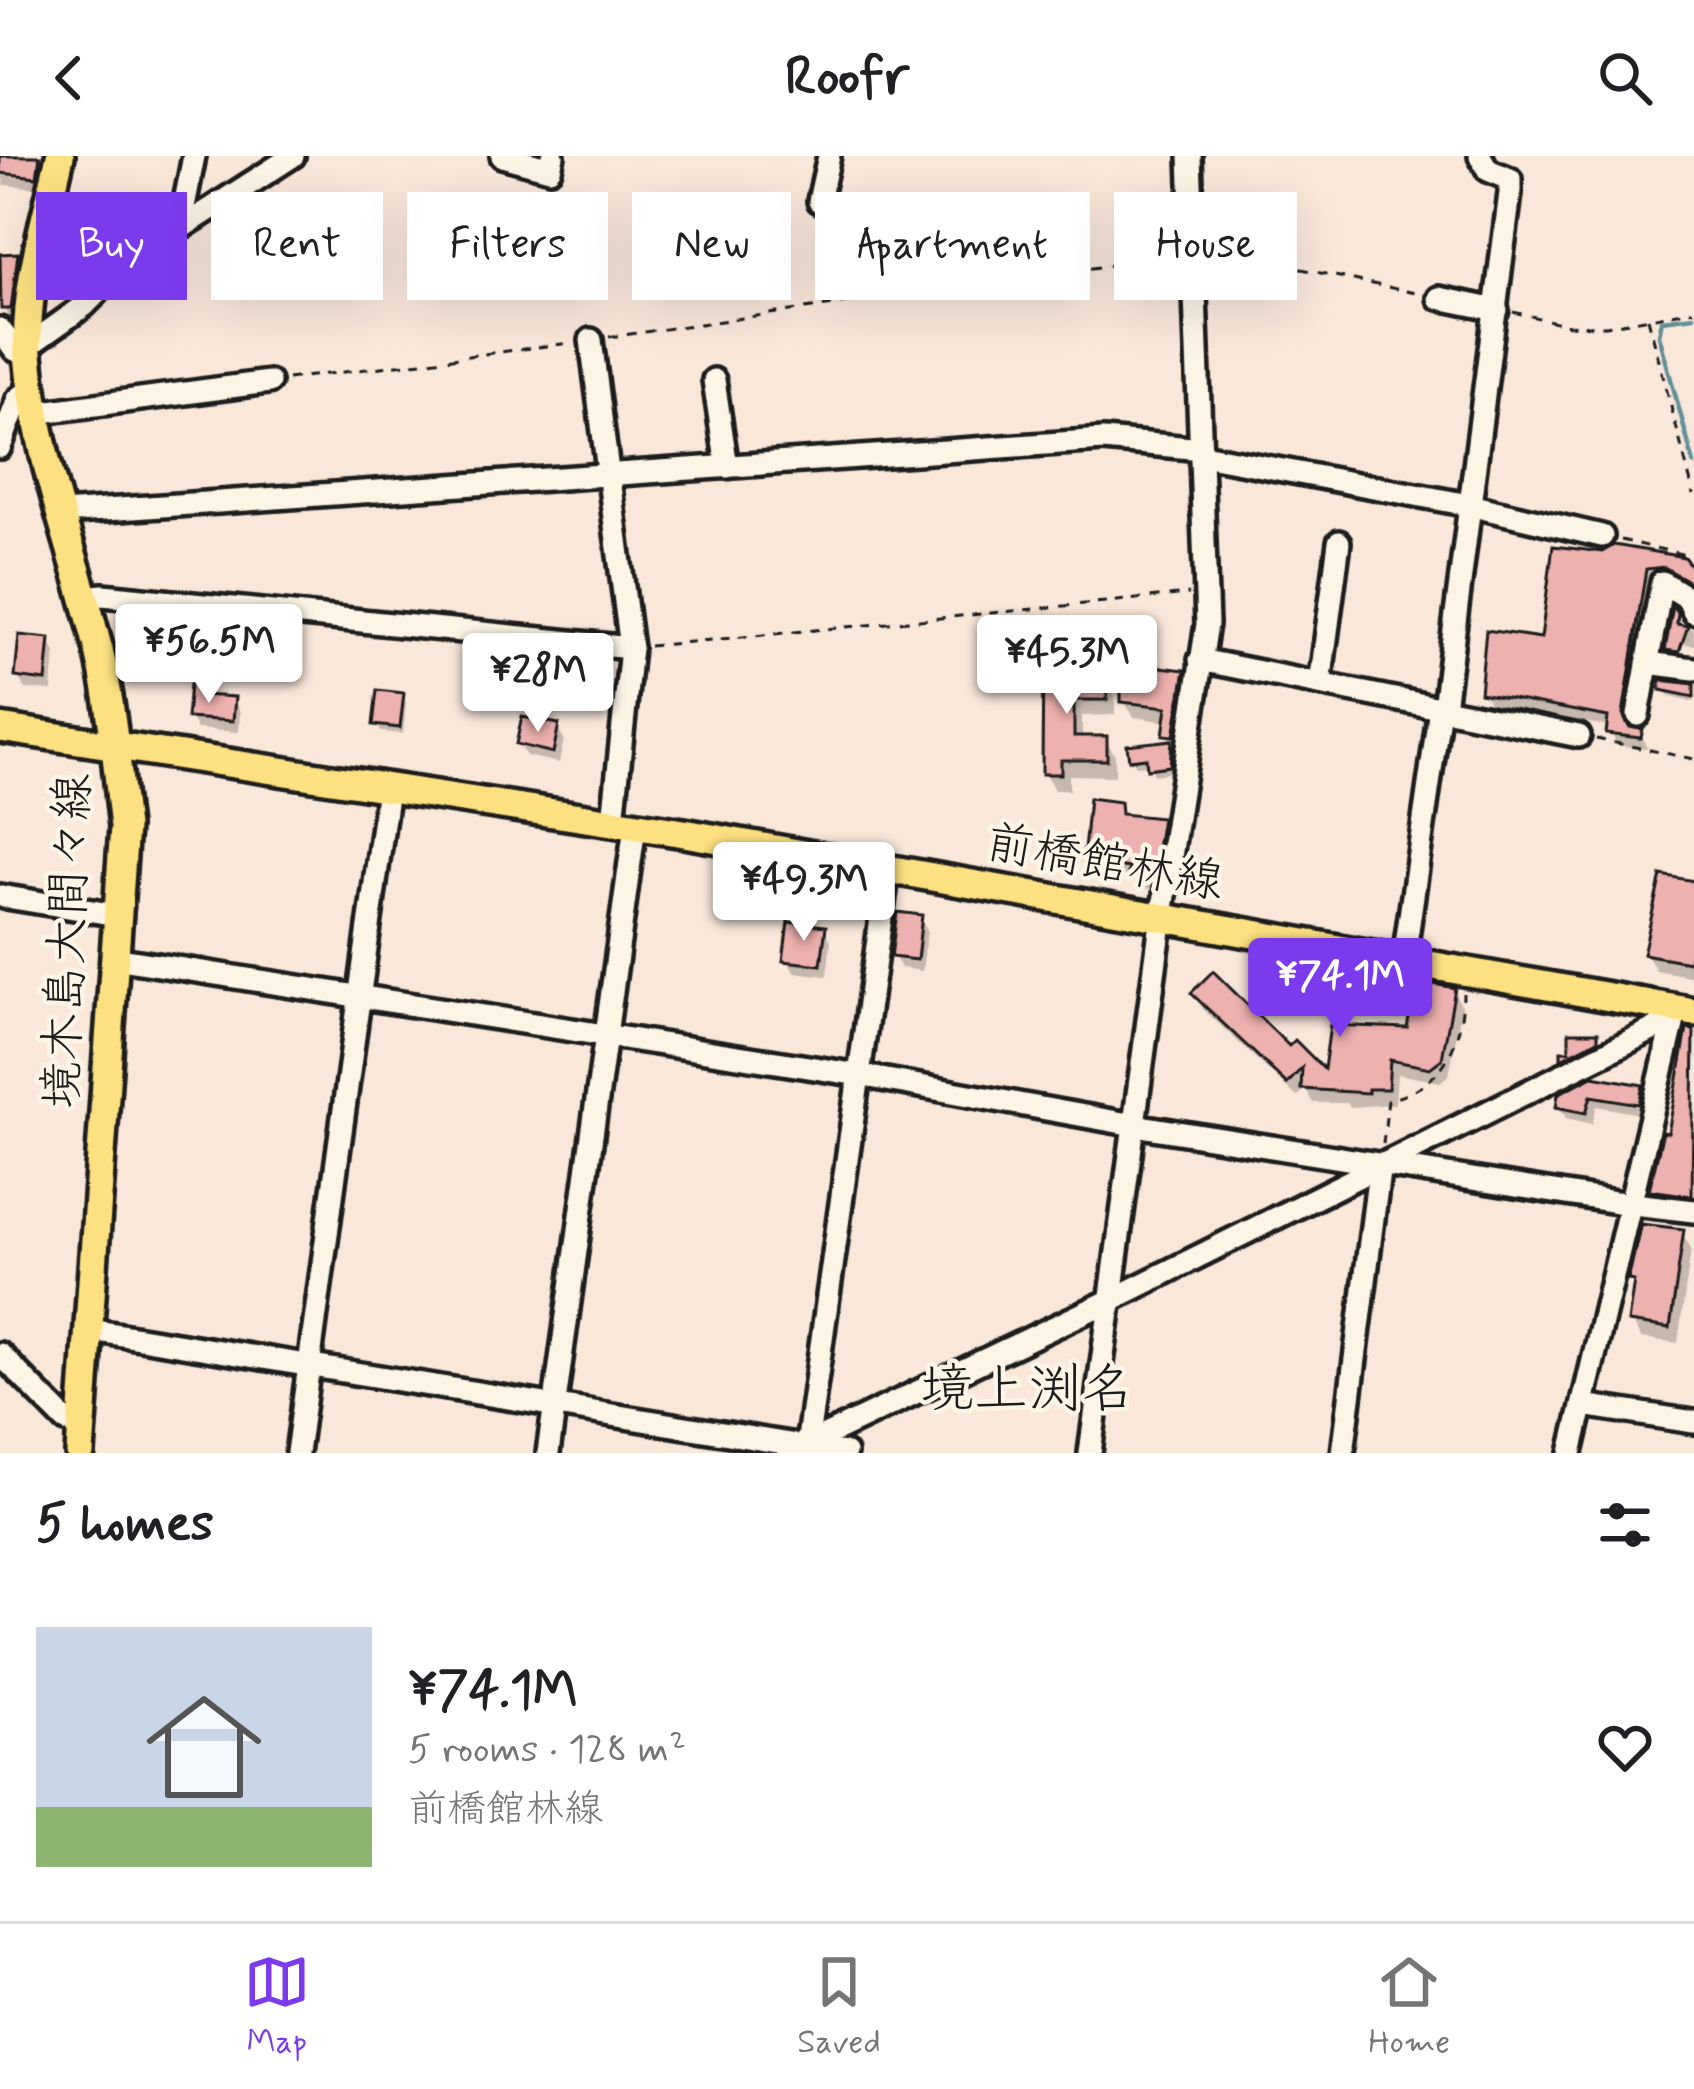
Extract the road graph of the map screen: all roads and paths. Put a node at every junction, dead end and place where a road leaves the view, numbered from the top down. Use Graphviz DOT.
graph roads {
  1 [pos="60,156"];
  2 [pos="194,156"];
  3 [pos="293,156"];
  4 [pos="502,156"];
  5 [pos="554,156"];
  6 [pos="830,156"];
  7 [pos="1190,156"];
  8 [pos="1480,156"];
  9 [pos="187,192"];
  10 [pos="821,192"];
  11 [pos="1192,192"];
  12 [pos="187,223"];
  13 [pos="1114,264"];
  14 [pos="1297,270"];
  15 [pos="1439,298"];
  16 [pos="91,300"];
  17 [pos="1197,300"];
  18 [pos="1497,310"];
  19 [pos="1694,310"];
  20 [pos="1647,316"];
  21 [pos="0,328"];
  22 [pos="591,340"];
  23 [pos="28,351"];
  24 [pos="714,380"];
  25 [pos="269,382"];
  26 [pos="34,400"];
  27 [pos="0,447"];
  28 [pos="1203,452"];
  29 [pos="727,467"];
  30 [pos="608,476"];
  31 [pos="1694,495"];
  32 [pos="1469,505"];
  33 [pos="62,513"];
  34 [pos="1602,536"];
  35 [pos="1339,542"];
  36 [pos="1694,556"];
  37 [pos="1208,592"];
  38 [pos="84,597"];
  39 [pos="1694,612"];
  40 [pos="632,648"];
  41 [pos="1200,660"];
  42 [pos="1647,663"];
  43 [pos="1694,669"];
  44 [pos="1320,684"];
  45 [pos="1442,708"];
  46 [pos="1638,715"];
  47 [pos="0,728"];
  48 [pos="1579,736"];
  49 [pos="116,745"];
  50 [pos="1694,759"];
  51 [pos="388,788"];
  52 [pos="624,824"];
  53 [pos="888,868"];
  54 [pos="0,896"];
  55 [pos="117,915"];
  56 [pos="1162,915"];
  57 [pos="114,958"];
  58 [pos="1404,958"];
  59 [pos="1466,970"];
  60 [pos="358,996"];
  61 [pos="1682,1014"];
  62 [pos="608,1037"];
  63 [pos="859,1076"];
  64 [pos="1134,1125"];
  65 [pos="1380,1164"];
  66 [pos="1628,1201"];
  67 [pos="1694,1211"];
  68 [pos="1113,1299"];
  69 [pos="91,1330"];
  70 [pos="0,1354"];
  71 [pos="308,1365"];
  72 [pos="555,1405"];
  73 [pos="1583,1405"];
  74 [pos="1694,1422"];
  75 [pos="81,1440"];
  76 [pos="801,1450"];
  77 [pos="297,1453"];
  78 [pos="548,1453"];
  79 [pos="845,1453"];
  80 [pos="1090,1453"];
  81 [pos="1343,1453"];
  82 [pos="1571,1453"];
  1 -- 23 [label="main road, 境木島大間々線"];
  2 -- 9 [label="street"];
  3 -- 12 [label="street"];
  4 -- 5 [label="street"];
  6 -- 10 [label="street"];
  7 -- 11 [label="street"];
  8 -- 18 [label="street"];
  13 -- 22 [label="path"];
  14 -- 15 [label="path"];
  15 -- 18 [label="street"];
  16 -- 23 [label="street"];
  17 -- 28 [label="street"];
  18 -- 20 [label="path"];
  18 -- 32 [label="street"];
  19 -- 20 [label="path"];
  20 -- 31 [label="path"];
  21 -- 23 [label="street"];
  22 -- 25 [label="path"];
  22 -- 30 [label="street"];
  23 -- 26 [label="main road, 境木島大間々線"];
  24 -- 29 [label="street"];
  25 -- 26 [label="street"];
  26 -- 27 [label="street"];
  26 -- 33 [label="main road, 境木島大間々線"];
  28 -- 29 [label="street"];
  28 -- 32 [label="street"];
  28 -- 37 [label="street"];
  29 -- 30 [label="street"];
  30 -- 33 [label="street"];
  30 -- 40 [label="street"];
  32 -- 34 [label="street"];
  32 -- 45 [label="street"];
  33 -- 38 [label="main road, 境木島大間々線"];
  34 -- 36 [label="path"];
  35 -- 44 [label="street"];
  37 -- 40 [label="path"];
  37 -- 41 [label="street"];
  38 -- 40 [label="street"];
  38 -- 49 [label="main road, 境木島大間々線"];
  39 -- 42 [label="street"];
  40 -- 52 [label="street"];
  41 -- 44 [label="street"];
  41 -- 56 [label="street"];
  42 -- 43 [label="street"];
  42 -- 46 [label="street"];
  44 -- 45 [label="street"];
  45 -- 48 [label="street"];
  45 -- 58 [label="street"];
  47 -- 49 [label="main road, 前橋館林線"];
  48 -- 50 [label="path"];
  49 -- 51 [label="main road, 前橋館林線"];
  49 -- 55 [label="main road, 境木島大間々線"];
  51 -- 52 [label="main road, 前橋館林線"];
  51 -- 60 [label="street"];
  52 -- 53 [label="main road, 前橋館林線"];
  52 -- 62 [label="street"];
  53 -- 56 [label="main road, 前橋館林線"];
  53 -- 63 [label="street"];
  54 -- 55 [label="street"];
  55 -- 57 [label="main road, 境木島大間々線"];
  56 -- 58 [label="main road, 前橋館林線"];
  56 -- 64 [label="street"];
  57 -- 60 [label="street"];
  57 -- 69 [label="main road, 境木島大間々線"];
  58 -- 59 [label="main road, 前橋館林線"];
  59 -- 61 [label="main road, 前橋館林線"];
  59 -- 65 [label="path"];
  60 -- 62 [label="street"];
  60 -- 71 [label="street"];
  61 -- 65 [label="street"];
  61 -- 66 [label="street"];
  62 -- 63 [label="street"];
  62 -- 72 [label="street"];
  63 -- 64 [label="street"];
  63 -- 76 [label="street"];
  64 -- 65 [label="street"];
  64 -- 68 [label="street"];
  65 -- 66 [label="street"];
  65 -- 68 [label="street"];
  65 -- 81 [label="street"];
  66 -- 67 [label="street"];
  66 -- 73 [label="street"];
  68 -- 76 [label="street"];
  68 -- 80 [label="street"];
  69 -- 71 [label="street"];
  69 -- 75 [label="main road, 境木島大間々線"];
  70 -- 75 [label="street"];
  71 -- 72 [label="street"];
  71 -- 77 [label="street"];
  72 -- 76 [label="street"];
  72 -- 78 [label="street"];
  73 -- 74 [label="street"];
  73 -- 82 [label="street"];
  76 -- 79 [label="street"];
}
